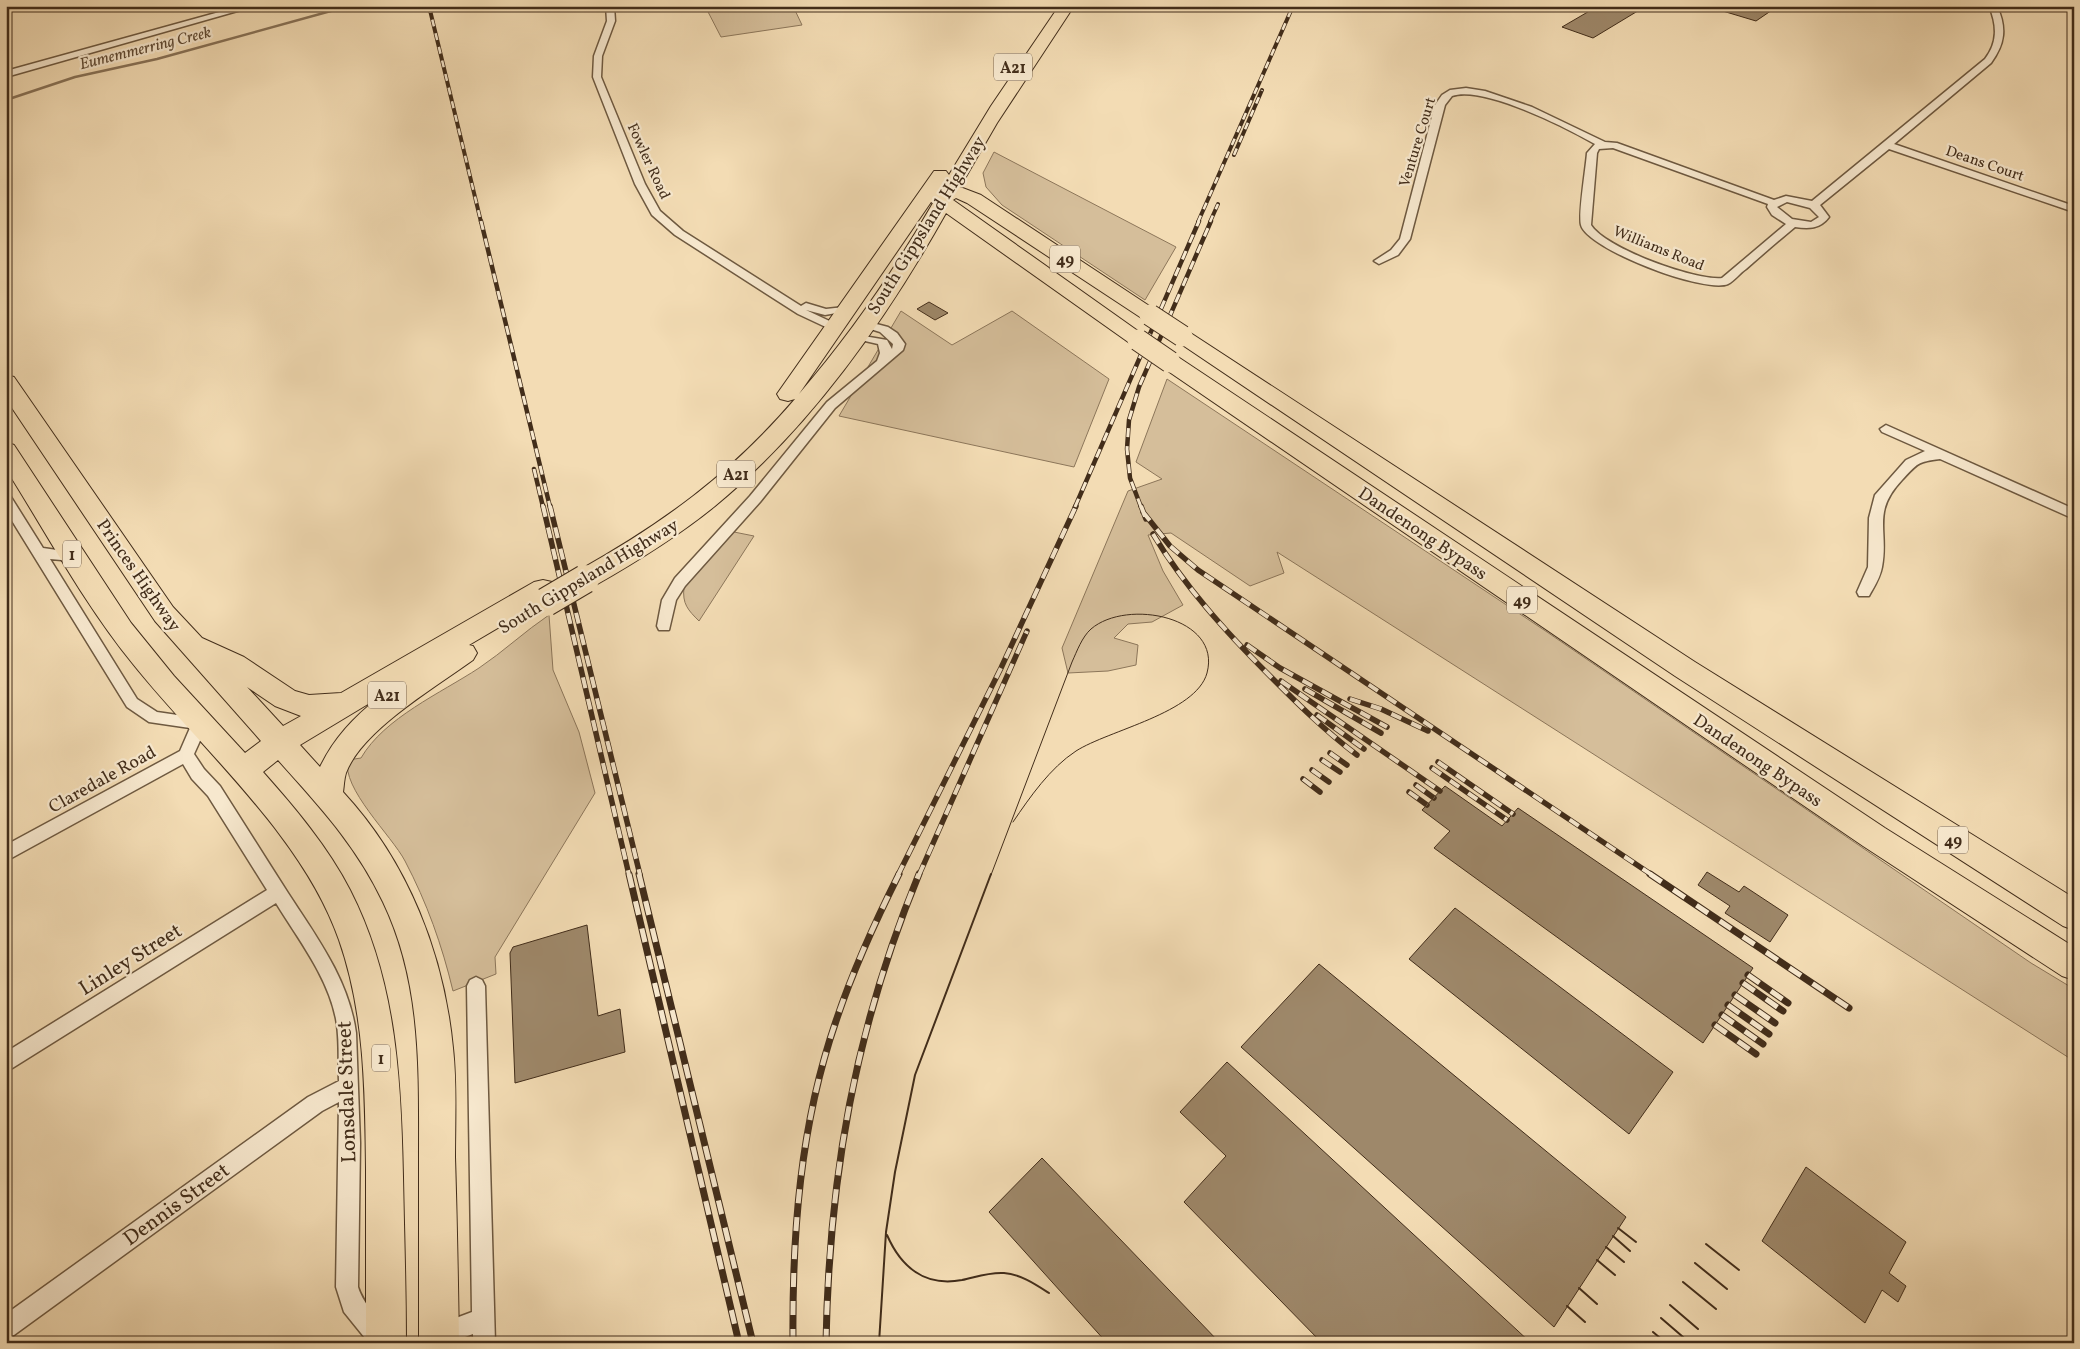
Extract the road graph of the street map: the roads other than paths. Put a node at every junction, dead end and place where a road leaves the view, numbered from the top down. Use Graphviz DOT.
graph roads {
  1 [pos="251,6"];
  2 [pos="610,6"];
  3 [pos="1055,6"];
  4 [pos="1067,6"];
  5 [pos="1993,6"];
  6 [pos="6,74"];
  7 [pos="1006,88"];
  8 [pos="978,140"];
  9 [pos="1603,145"];
  10 [pos="1887,145"];
  11 [pos="938,193"];
  12 [pos="980,202"];
  13 [pos="1774,203"];
  14 [pos="1812,205"];
  15 [pos="2074,209"];
  16 [pos="1793,223"];
  17 [pos="927,231"];
  18 [pos="1013,250"];
  19 [pos="1378,261"];
  20 [pos="762,286"];
  21 [pos="849,308"];
  22 [pos="834,328"];
  23 [pos="861,330"];
  24 [pos="10,395"];
  25 [pos="1886,429"];
  26 [pos="6,438"];
  27 [pos="6,450"];
  28 [pos="1940,455"];
  29 [pos="6,500"];
  30 [pos="92,507"];
  31 [pos="2074,514"];
  32 [pos="39,553"];
  33 [pos="73,556"];
  34 [pos="583,573"];
  35 [pos="1864,592"];
  36 [pos="544,596"];
  37 [pos="664,626"];
  38 [pos="484,638"];
  39 [pos="184,640"];
  40 [pos="159,677"];
  41 [pos="355,698"];
  42 [pos="200,723"];
  43 [pos="285,747"];
  44 [pos="186,755"];
  45 [pos="244,772"];
  46 [pos="328,796"];
  47 [pos="6,854"];
  48 [pos="277,893"];
  49 [pos="2074,916"];
  50 [pos="2074,965"];
  51 [pos="476,986"];
  52 [pos="6,1063"];
  53 [pos="349,1086"];
  54 [pos="483,1319"];
  55 [pos="6,1327"];
  56 [pos="432,1341"];
  57 [pos="384,1343"];
  58 [pos="484,1343"];
  1 -- 6 [label="street"];
  2 -- 20 [label="street, Fowler Road"];
  3 -- 7 [label="highway, South Gippsland Highway / A21"];
  4 -- 7 [label="highway, South Gippsland Highway / A21"];
  5 -- 10 [label="street"];
  7 -- 8 [label="highway, South Gippsland Highway / A21"];
  7 -- 11 [label="highway, South Gippsland Highway / A21"];
  8 -- 11 [label="highway, South Gippsland Highway / A21"];
  8 -- 12 [label="highway"];
  9 -- 13 [label="street"];
  9 -- 16 [label="street, Williams Road"];
  9 -- 19 [label="street, Venture Court"];
  10 -- 14 [label="street"];
  10 -- 15 [label="street, Deans Court"];
  11 -- 12 [label="highway, Dandenong Bypass / 49"];
  11 -- 17 [label="highway, South Gippsland Highway / A21"];
  11 -- 18 [label="highway, Dandenong Bypass / 49"];
  11 -- 21 [label="highway, South Gippsland Highway / A21"];
  12 -- 49 [label="highway, Dandenong Bypass / 49, bridge"];
  13 -- 14 [label="street"];
  13 -- 16 [label="street"];
  14 -- 16 [label="street"];
  17 -- 18 [label="highway, 49"];
  17 -- 23 [label="highway, South Gippsland Highway / A21"];
  18 -- 50 [label="highway, Dandenong Bypass / 49, bridge"];
  20 -- 21 [label="street"];
  20 -- 22 [label="street, Fowler Road"];
  21 -- 22 [label="highway, South Gippsland Highway / A21"];
  22 -- 23 [label="highway"];
  22 -- 34 [label="highway, South Gippsland Highway / A21"];
  23 -- 34 [label="highway, South Gippsland Highway / A21"];
  23 -- 37 [label="street"];
  24 -- 30 [label="highway, Princes Highway"];
  25 -- 28 [label="street"];
  26 -- 30 [label="highway"];
  27 -- 33 [label="highway, 1"];
  28 -- 31 [label="street"];
  28 -- 35 [label="street"];
  29 -- 32 [label="street"];
  30 -- 39 [label="highway, Princes Highway"];
  30 -- 40 [label="highway"];
  32 -- 33 [label="street"];
  32 -- 42 [label="street"];
  33 -- 40 [label="highway, 1"];
  34 -- 36 [label="highway, South Gippsland Highway, bridge"];
  36 -- 38 [label="highway, South Gippsland Highway / A21"];
  36 -- 41 [label="highway, South Gippsland Highway / A21"];
  38 -- 43 [label="highway, South Gippsland Highway / A21"];
  38 -- 46 [label="highway"];
  39 -- 41 [label="highway"];
  39 -- 43 [label="highway, Princes Highway"];
  40 -- 42 [label="highway, 1"];
  41 -- 43 [label="highway, South Gippsland Highway / A21"];
  42 -- 44 [label="street"];
  42 -- 45 [label="highway, 1"];
  43 -- 45 [label="highway, South Gippsland Highway / A21"];
  43 -- 46 [label="highway"];
  44 -- 47 [label="street, Claredale Road"];
  44 -- 48 [label="street, Lonsdale Street"];
  45 -- 57 [label="highway, Lonsdale Street / 1"];
  46 -- 56 [label="highway"];
  48 -- 52 [label="street, Linley Street"];
  48 -- 53 [label="street, Lonsdale Street"];
  51 -- 54 [label="street"];
  53 -- 55 [label="street, Dennis Street"];
  53 -- 57 [label="street, Lonsdale Street"];
  54 -- 56 [label="street"];
  54 -- 58 [label="street"];
}
